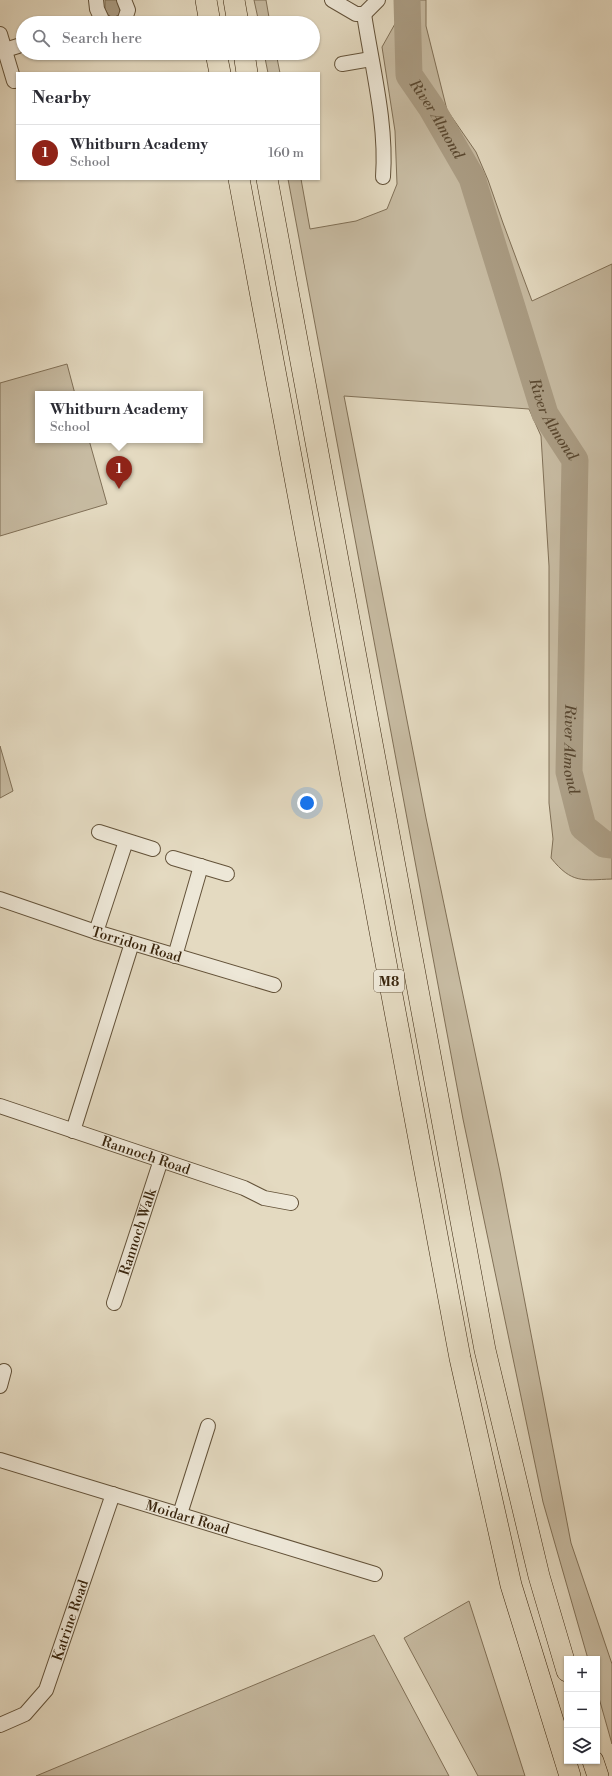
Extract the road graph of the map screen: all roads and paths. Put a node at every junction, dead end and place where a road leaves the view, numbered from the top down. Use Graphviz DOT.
graph roads {
  1 [pos="96,0"];
  2 [pos="124,0"];
  3 [pos="206,0"];
  4 [pos="234,0"];
  5 [pos="332,0"];
  6 [pos="378,0"];
  7 [pos="364,14"];
  8 [pos="100,16"];
  9 [pos="126,16"];
  10 [pos="209,16"];
  11 [pos="237,16"];
  12 [pos="0,34"];
  13 [pos="217,60"];
  14 [pos="245,60"];
  15 [pos="371,60"];
  16 [pos="342,64"];
  17 [pos="220,72"];
  18 [pos="247,72"];
  19 [pos="14,81"];
  20 [pos="383,177"];
  21 [pos="239,180"];
  22 [pos="267,180"];
  23 [pos="99,832"];
  24 [pos="126,841"];
  25 [pos="153,849"];
  26 [pos="173,858"];
  27 [pos="201,866"];
  28 [pos="227,874"];
  29 [pos="0,900"];
  30 [pos="96,932"];
  31 [pos="132,943"];
  32 [pos="175,956"];
  33 [pos="274,985"];
  34 [pos="0,1106"];
  35 [pos="73,1130"];
  36 [pos="161,1160"];
  37 [pos="291,1203"];
  38 [pos="114,1303"];
  39 [pos="4,1371"];
  40 [pos="0,1386"];
  41 [pos="208,1426"];
  42 [pos="0,1460"];
  43 [pos="113,1494"];
  44 [pos="180,1514"];
  45 [pos="375,1574"];
  46 [pos="564,1661"];
  47 [pos="0,1725"];
  48 [pos="594,1764"];
  49 [pos="570,1776"];
  50 [pos="598,1776"];
  1 -- 8 [label="street"];
  2 -- 9 [label="street"];
  3 -- 10 [label="highway"];
  4 -- 11 [label="highway"];
  5 -- 7 [label="street"];
  6 -- 7 [label="street"];
  7 -- 15 [label="street"];
  12 -- 19 [label="street"];
  13 -- 17 [label="highway"];
  14 -- 18 [label="highway"];
  15 -- 16 [label="street"];
  15 -- 20 [label="street"];
  21 -- 49 [label="highway, M8"];
  22 -- 46 [label="highway, M8"];
  23 -- 24 [label="street"];
  24 -- 25 [label="street"];
  24 -- 30 [label="street"];
  26 -- 27 [label="street"];
  27 -- 28 [label="street"];
  27 -- 32 [label="street"];
  29 -- 30 [label="street, Torridon Road"];
  30 -- 31 [label="street, Torridon Road"];
  31 -- 32 [label="street, Torridon Road"];
  31 -- 35 [label="street"];
  32 -- 33 [label="street, Torridon Road"];
  34 -- 35 [label="street, Rannoch Road"];
  35 -- 36 [label="street, Rannoch Road"];
  36 -- 37 [label="street, Rannoch Road"];
  36 -- 38 [label="street, Rannoch Walk"];
  39 -- 40 [label="street"];
  41 -- 44 [label="street"];
  42 -- 43 [label="street, Moidart Road"];
  43 -- 44 [label="street, Moidart Road"];
  43 -- 47 [label="street, Katrine Road"];
  44 -- 45 [label="street, Moidart Road"];
  48 -- 50 [label="highway"];
}
